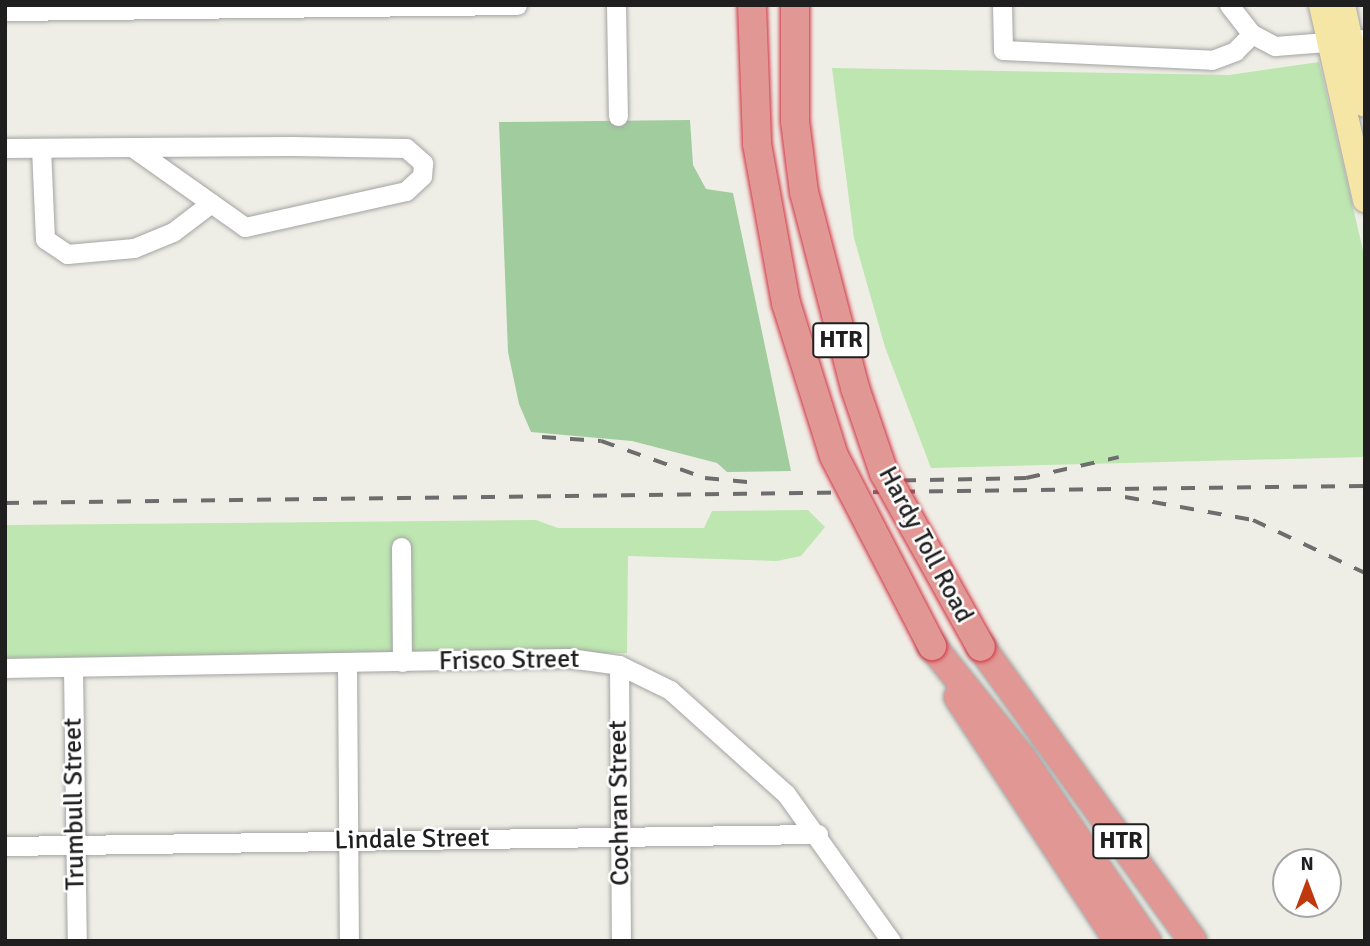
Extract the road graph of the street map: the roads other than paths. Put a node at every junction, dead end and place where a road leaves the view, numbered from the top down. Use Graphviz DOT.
graph roads {
  1 [pos="517,5"];
  2 [pos="616,5"];
  3 [pos="752,5"];
  4 [pos="795,5"];
  5 [pos="1002,5"];
  6 [pos="1229,5"];
  7 [pos="1321,5"];
  8 [pos="1343,5"];
  9 [pos="57,8"];
  10 [pos="5,11"];
  11 [pos="1252,34"];
  12 [pos="1348,39"];
  13 [pos="1365,105"];
  14 [pos="618,116"];
  15 [pos="132,147"];
  16 [pos="5,148"];
  17 [pos="41,148"];
  18 [pos="1365,200"];
  19 [pos="211,203"];
  20 [pos="401,547"];
  21 [pos="932,646"];
  22 [pos="402,662"];
  23 [pos="347,664"];
  24 [pos="619,664"];
  25 [pos="5,668"];
  26 [pos="73,668"];
  27 [pos="818,834"];
  28 [pos="620,837"];
  29 [pos="348,840"];
  30 [pos="5,846"];
  31 [pos="74,846"];
  32 [pos="77,941"];
  33 [pos="349,941"];
  34 [pos="621,941"];
  35 [pos="891,941"];
  36 [pos="1118,941"];
  37 [pos="1147,941"];
  38 [pos="1193,941"];
  1 -- 9 [label="street"];
  2 -- 14 [label="street"];
  3 -- 21 [label="highway, Hardy Toll Road / HTR, bridge"];
  4 -- 38 [label="highway, Hardy Toll Road / HTR, bridge"];
  5 -- 11 [label="street"];
  6 -- 11 [label="street"];
  7 -- 12 [label="main road"];
  8 -- 12 [label="main road"];
  9 -- 10 [label="street"];
  11 -- 12 [label="street"];
  12 -- 13 [label="main road"];
  12 -- 18 [label="main road"];
  15 -- 17 [label="street"];
  15 -- 19 [label="street"];
  15 -- 19 [label="street"];
  16 -- 17 [label="street"];
  17 -- 19 [label="street"];
  20 -- 22 [label="street"];
  21 -- 36 [label="highway"];
  21 -- 37 [label="highway"];
  22 -- 23 [label="street, Frisco Street"];
  22 -- 24 [label="street, Frisco Street"];
  23 -- 26 [label="street, Frisco Street"];
  23 -- 29 [label="street"];
  24 -- 27 [label="street, Frisco Street"];
  24 -- 28 [label="street, Cochran Street"];
  25 -- 26 [label="street, Frisco Street"];
  26 -- 31 [label="street, Trumbull Street"];
  27 -- 28 [label="street, Lindale Street"];
  27 -- 35 [label="street, Frisco Street"];
  28 -- 29 [label="street, Lindale Street"];
  28 -- 34 [label="street, Cochran Street"];
  29 -- 31 [label="street, Lindale Street"];
  29 -- 33 [label="street"];
  30 -- 31 [label="street, Lindale Street"];
  31 -- 32 [label="street, Trumbull Street"];
}
